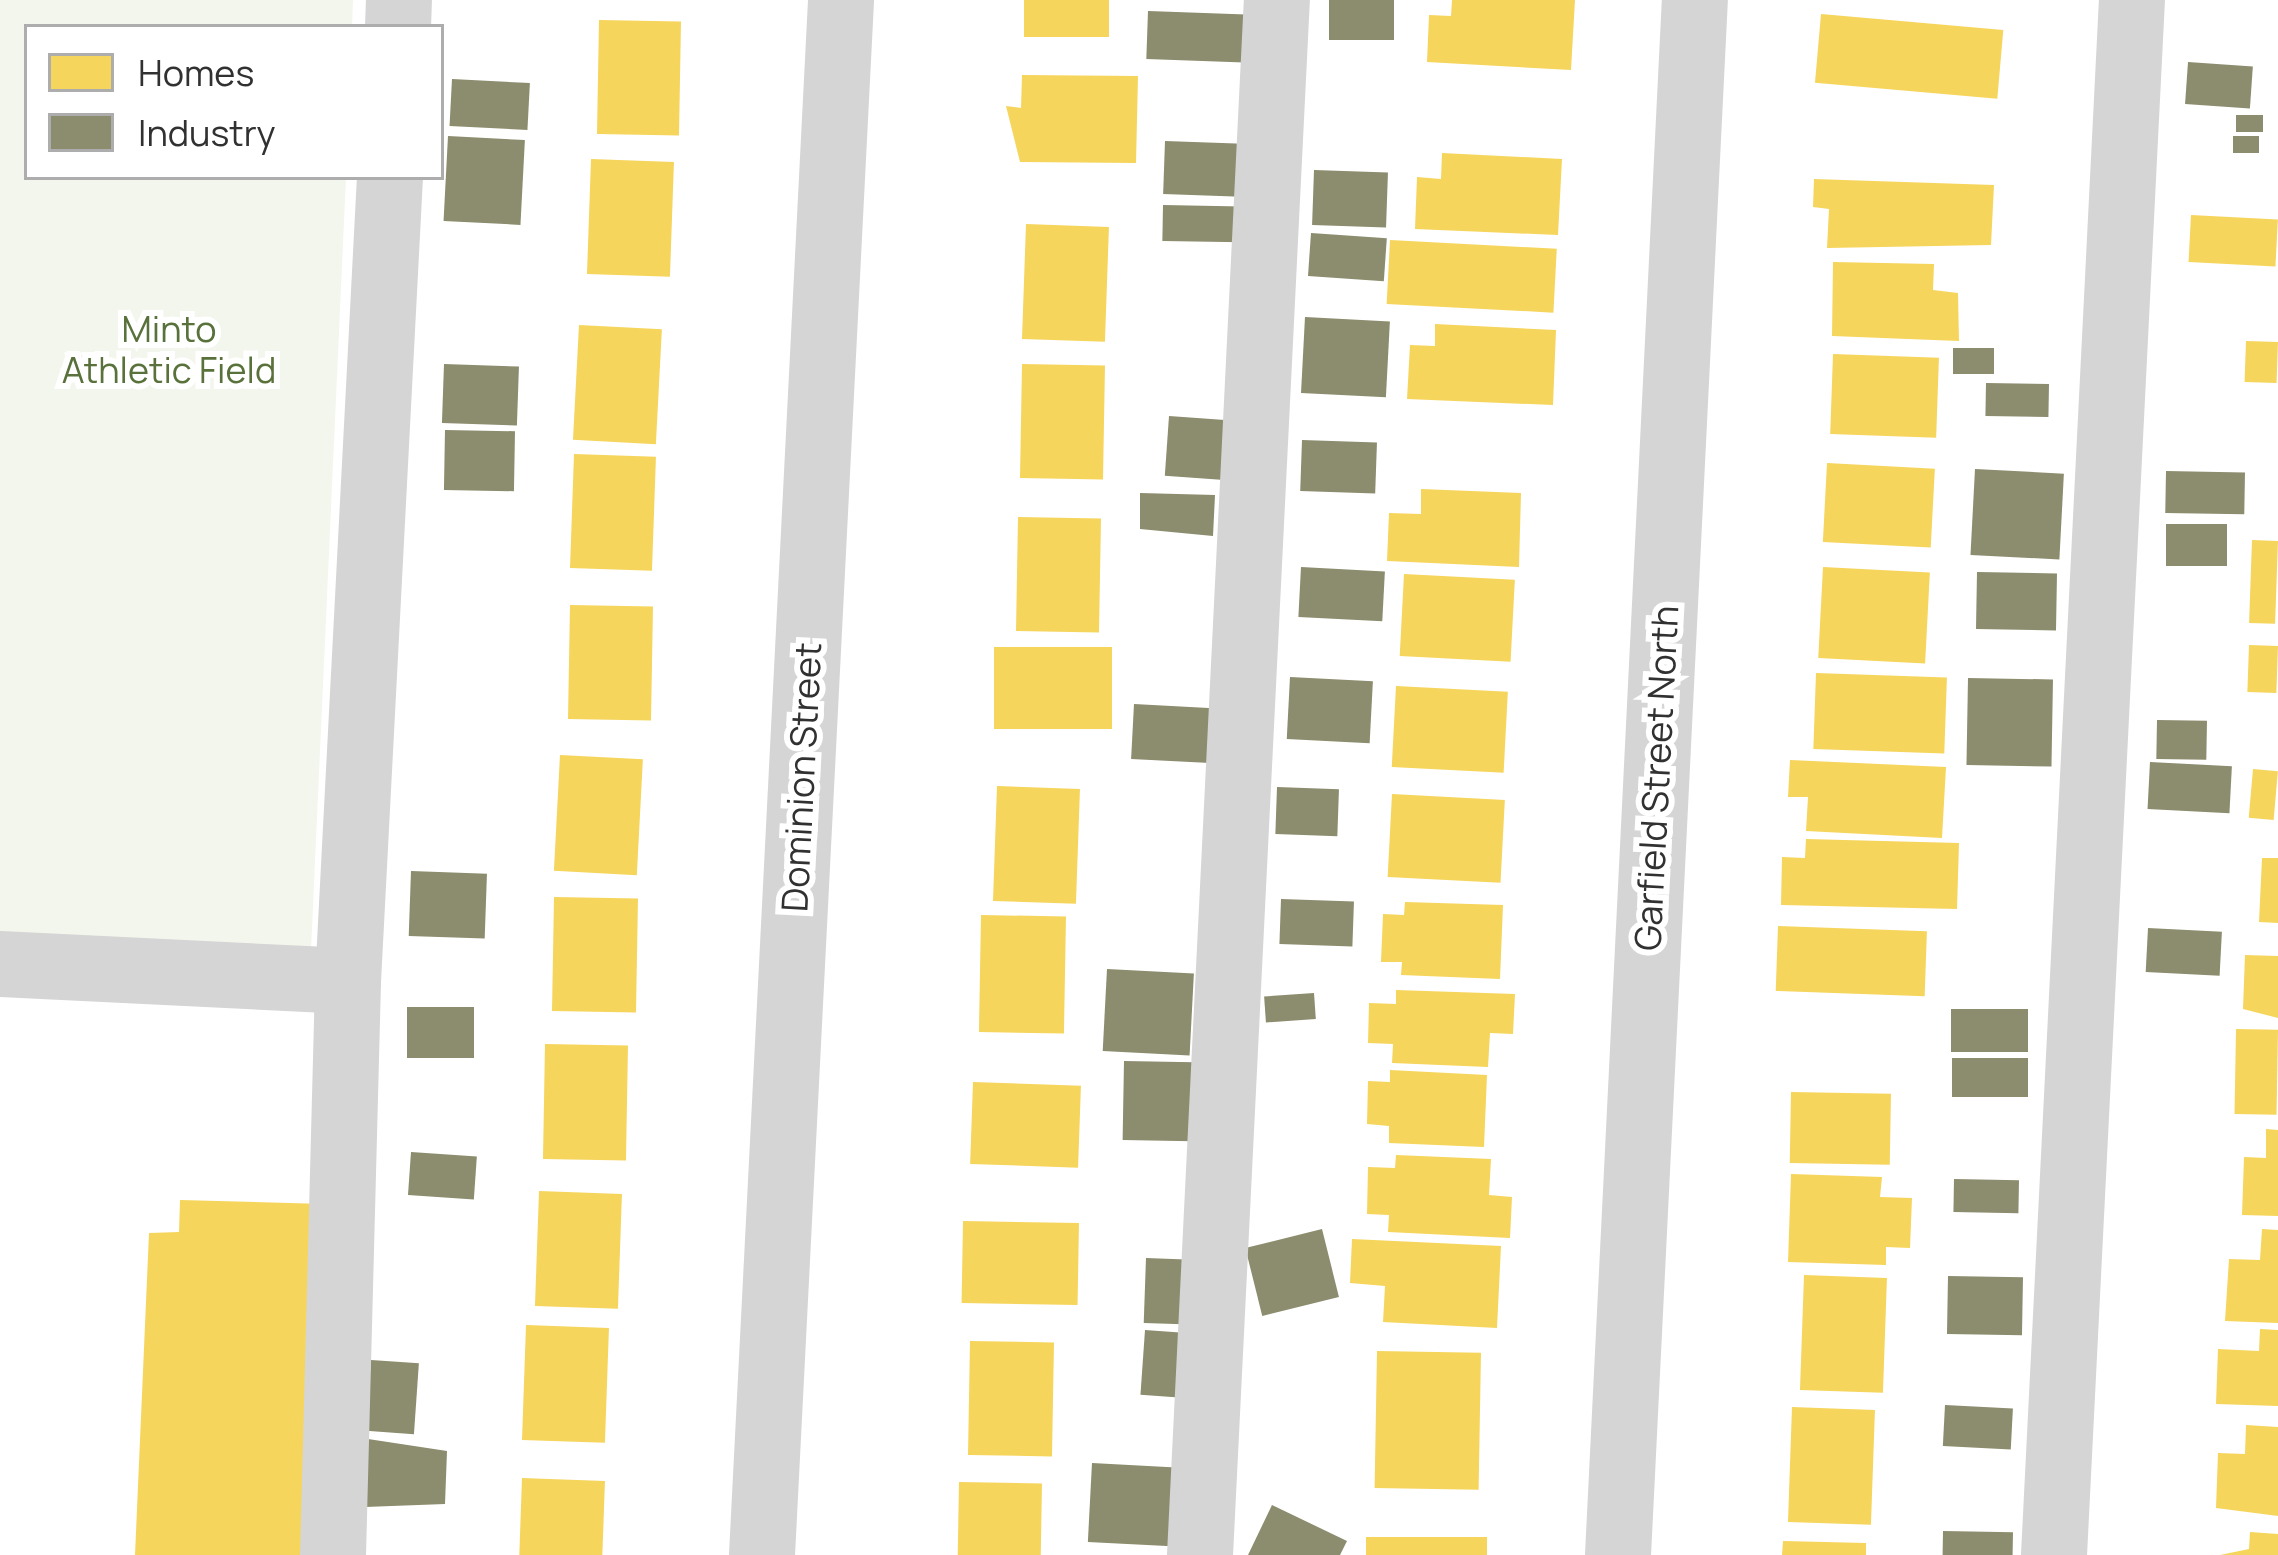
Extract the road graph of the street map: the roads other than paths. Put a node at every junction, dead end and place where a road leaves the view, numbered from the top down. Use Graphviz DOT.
graph roads {
  1 [pos="841,0"];
  2 [pos="1277,0"];
  3 [pos="1695,0"];
  4 [pos="2132,0"];
  5 [pos="390,180"];
  6 [pos="0,964"];
  7 [pos="348,981"];
  8 [pos="333,1555"];
  9 [pos="762,1555"];
  10 [pos="1200,1555"];
  11 [pos="1618,1555"];
  12 [pos="2054,1555"];
  1 -- 9 [label="street, Dominion Street"];
  2 -- 10 [label="street"];
  3 -- 11 [label="street, Garfield Street North"];
  4 -- 12 [label="street"];
  5 -- 7 [label="street"];
  6 -- 7 [label="street"];
  7 -- 8 [label="street"];
}
